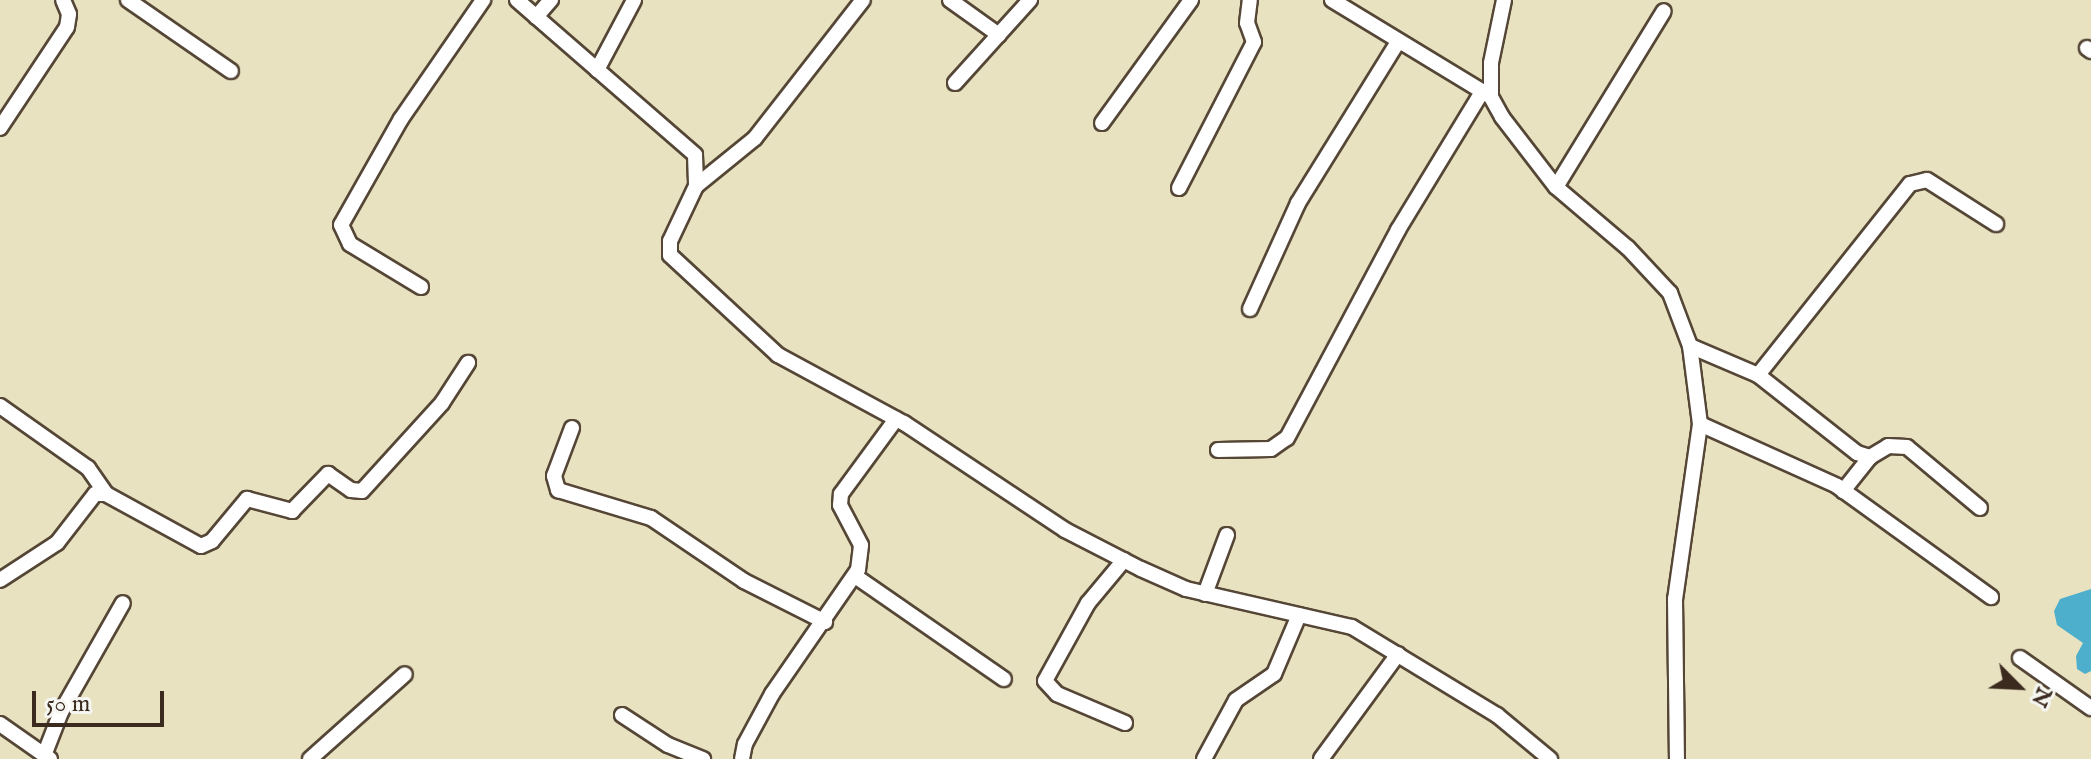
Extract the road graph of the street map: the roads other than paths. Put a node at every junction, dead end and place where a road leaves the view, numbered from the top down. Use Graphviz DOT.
graph roads {
  1 [pos="63,0"];
  2 [pos="128,0"];
  3 [pos="483,0"];
  4 [pos="517,0"];
  5 [pos="551,0"];
  6 [pos="634,0"];
  7 [pos="863,0"];
  8 [pos="950,0"];
  9 [pos="1030,0"];
  10 [pos="1191,0"];
  11 [pos="1250,0"];
  12 [pos="1332,0"];
  13 [pos="1504,0"];
  14 [pos="1664,11"];
  15 [pos="536,17"];
  16 [pos="999,35"];
  17 [pos="1398,42"];
  18 [pos="597,70"];
  19 [pos="231,71"];
  20 [pos="955,83"];
  21 [pos="1487,95"];
  22 [pos="1102,123"];
  23 [pos="0,128"];
  24 [pos="696,186"];
  25 [pos="1556,187"];
  26 [pos="1179,188"];
  27 [pos="1996,224"];
  28 [pos="421,287"];
  29 [pos="1250,309"];
  30 [pos="1690,346"];
  31 [pos="468,363"];
  32 [pos="1758,375"];
  33 [pos="0,406"];
  34 [pos="896,419"];
  35 [pos="1700,424"];
  36 [pos="572,428"];
  37 [pos="1218,450"];
  38 [pos="1870,457"];
  39 [pos="1843,491"];
  40 [pos="106,494"];
  41 [pos="1980,508"];
  42 [pos="1227,535"];
  43 [pos="1124,560"];
  44 [pos="855,576"];
  45 [pos="0,580"];
  46 [pos="1205,594"];
  47 [pos="1991,597"];
  48 [pos="123,603"];
  49 [pos="1299,615"];
  50 [pos="825,622"];
  51 [pos="1398,654"];
  52 [pos="2020,658"];
  53 [pos="405,674"];
  54 [pos="1004,679"];
  55 [pos="2091,708"];
  56 [pos="622,715"];
  57 [pos="1125,723"];
  58 [pos="0,724"];
  59 [pos="48,756"];
  60 [pos="310,759"];
  61 [pos="703,759"];
  62 [pos="742,759"];
  63 [pos="1204,759"];
  64 [pos="1321,759"];
  65 [pos="1550,759"];
  66 [pos="1677,759"];
  1 -- 23 [label="street"];
  2 -- 19 [label="street"];
  3 -- 28 [label="street"];
  4 -- 15 [label="street"];
  5 -- 15 [label="street"];
  6 -- 18 [label="street"];
  7 -- 24 [label="street"];
  8 -- 16 [label="street"];
  9 -- 16 [label="street"];
  10 -- 22 [label="street"];
  11 -- 26 [label="street"];
  12 -- 17 [label="street"];
  13 -- 21 [label="street"];
  14 -- 25 [label="street"];
  15 -- 18 [label="street"];
  16 -- 20 [label="street"];
  17 -- 21 [label="street"];
  17 -- 29 [label="street"];
  18 -- 24 [label="street"];
  21 -- 25 [label="street"];
  21 -- 37 [label="street"];
  24 -- 34 [label="street"];
  25 -- 30 [label="street"];
  27 -- 32 [label="street"];
  30 -- 32 [label="street"];
  30 -- 35 [label="street"];
  31 -- 40 [label="street"];
  32 -- 38 [label="street"];
  33 -- 40 [label="street"];
  34 -- 43 [label="street"];
  34 -- 44 [label="street"];
  35 -- 39 [label="street"];
  35 -- 66 [label="street"];
  36 -- 50 [label="street"];
  38 -- 39 [label="street"];
  38 -- 41 [label="street"];
  39 -- 47 [label="street"];
  40 -- 45 [label="street"];
  42 -- 46 [label="street"];
  43 -- 46 [label="street"];
  43 -- 57 [label="street"];
  44 -- 50 [label="street"];
  44 -- 54 [label="street"];
  46 -- 49 [label="street"];
  48 -- 59 [label="street"];
  49 -- 51 [label="street"];
  49 -- 63 [label="street"];
  50 -- 62 [label="street"];
  51 -- 64 [label="street"];
  51 -- 65 [label="street"];
  52 -- 55 [label="street"];
  53 -- 60 [label="street"];
  56 -- 61 [label="street"];
  58 -- 59 [label="street"];
}
